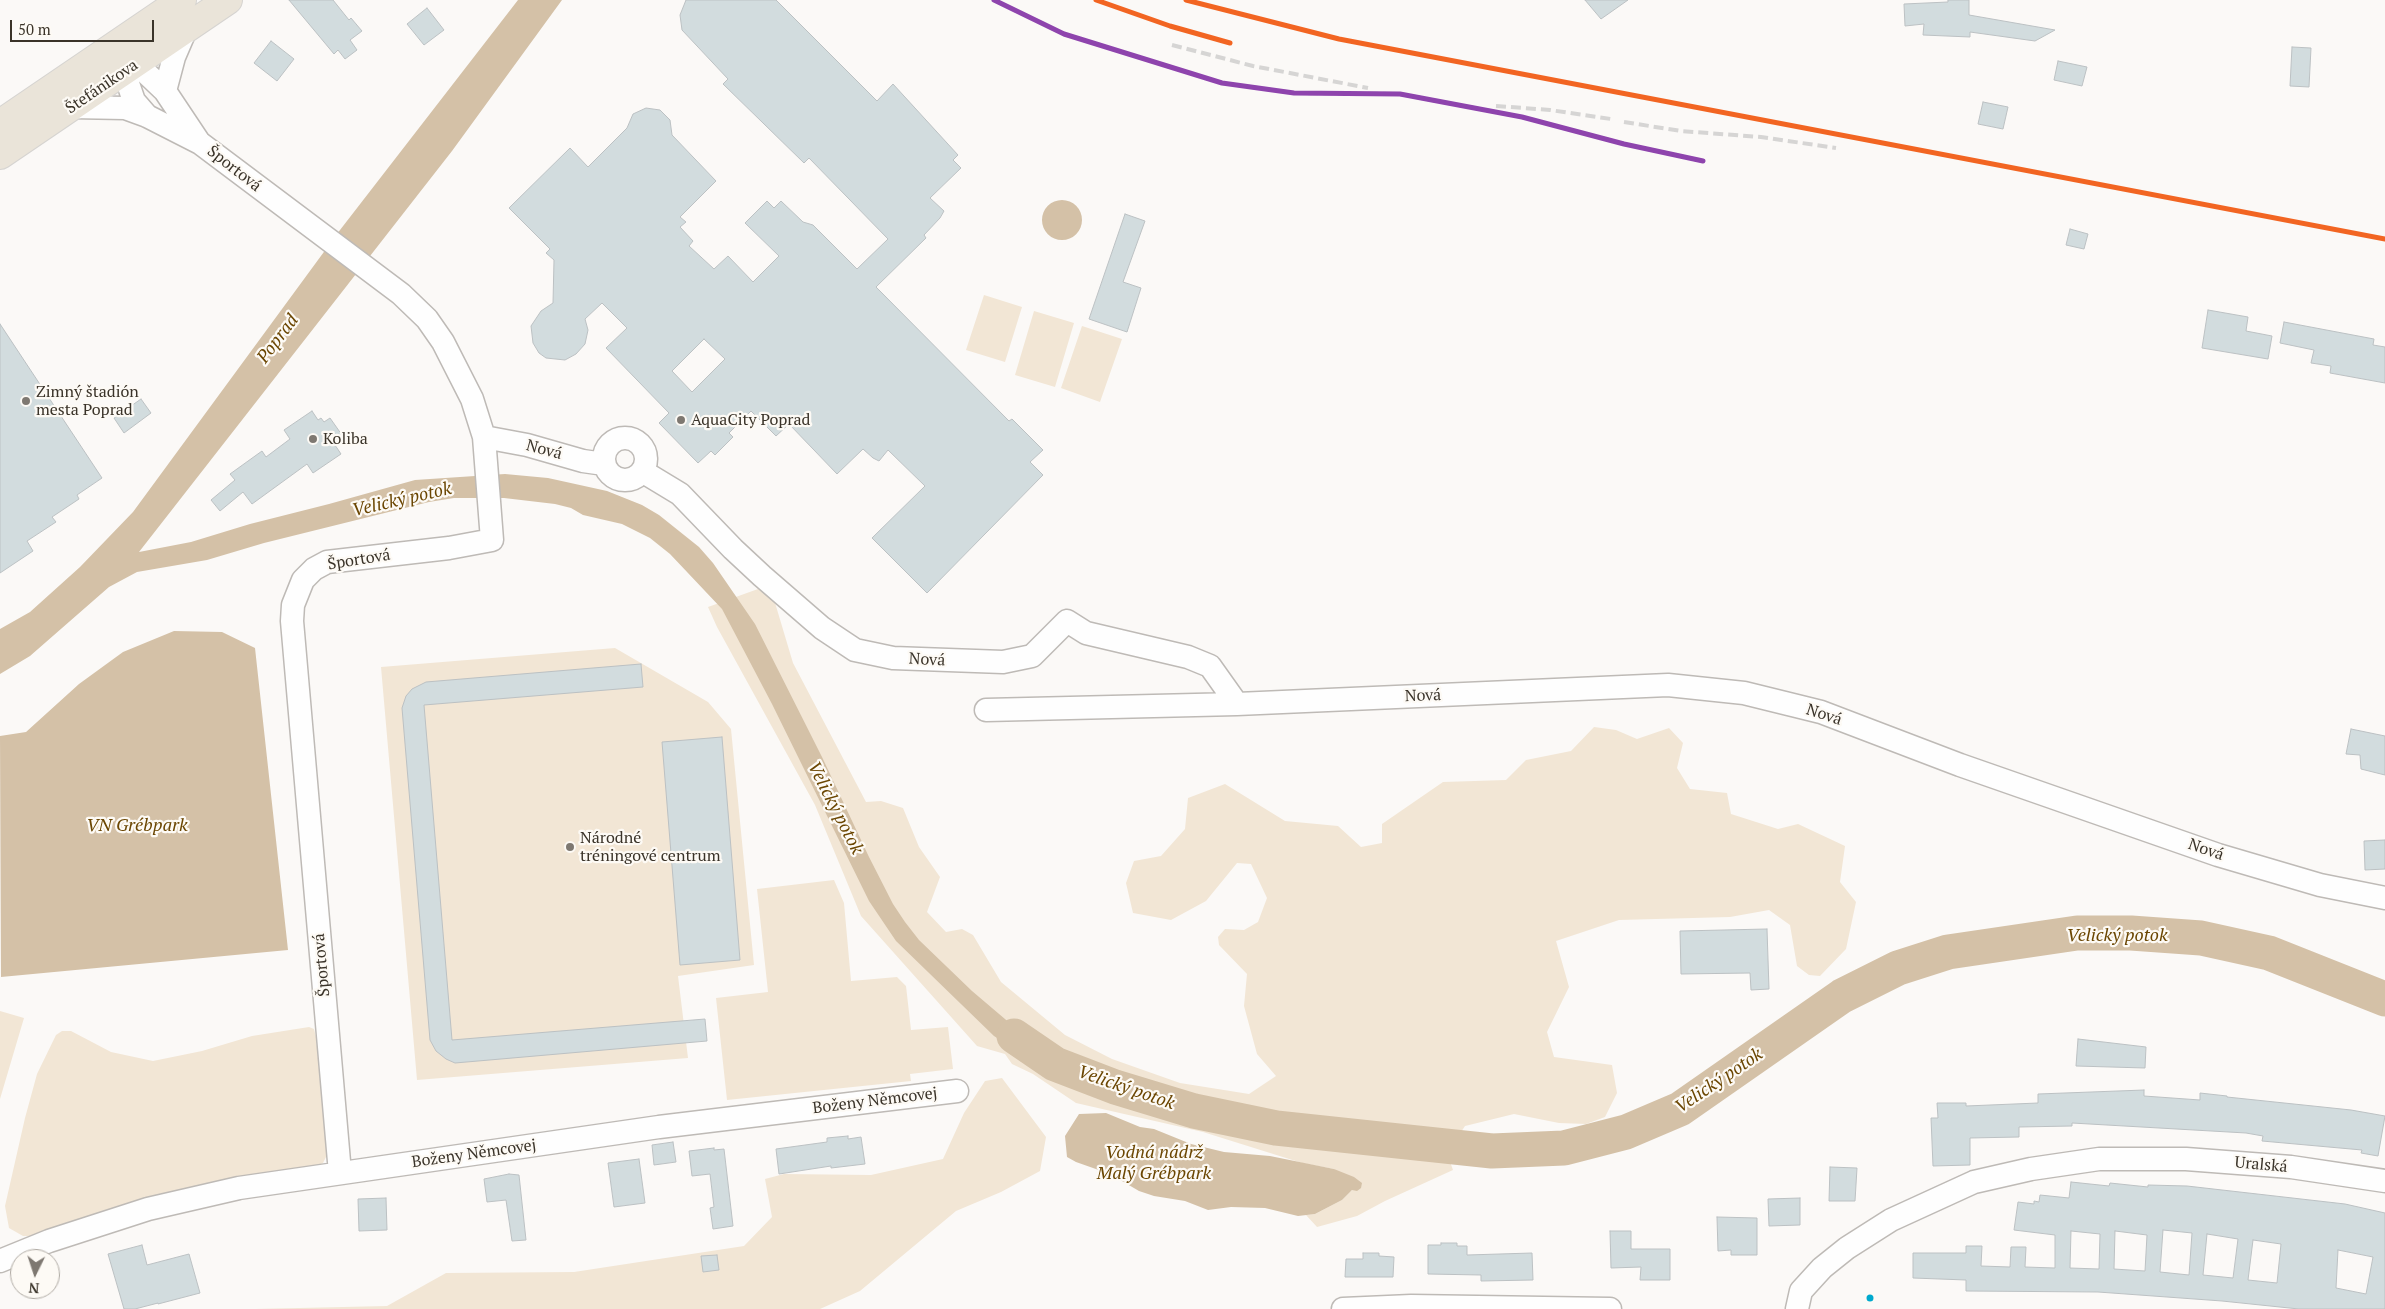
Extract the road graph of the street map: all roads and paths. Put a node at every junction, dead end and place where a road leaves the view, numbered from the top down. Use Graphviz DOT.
graph roads {
  1 [pos="182,0"];
  2 [pos="228,0"];
  3 [pos="186,29"];
  4 [pos="116,46"];
  5 [pos="130,68"];
  6 [pos="164,92"];
  7 [pos="72,107"];
  8 [pos="147,116"];
  9 [pos="0,124"];
  10 [pos="200,143"];
  11 [pos="0,155"];
  12 [pos="484,437"];
  13 [pos="604,464"];
  14 [pos="642,471"];
  15 [pos="1237,704"];
  16 [pos="986,710"];
  17 [pos="2385,898"];
  18 [pos="957,1091"];
  19 [pos="340,1173"];
  20 [pos="2385,1181"];
  21 [pos="0,1261"];
  22 [pos="1344,1309"];
  23 [pos="1610,1309"];
  24 [pos="1797,1309"];
  1 -- 4 [label="main road, Štefánikova"];
  2 -- 3 [label="main road, Štefánikova"];
  3 -- 5 [label="main road, Štefánikova"];
  3 -- 6 [label="street"];
  4 -- 5 [label="street"];
  4 -- 9 [label="main road, Štefánikova"];
  5 -- 6 [label="street"];
  5 -- 7 [label="main road, Štefánikova"];
  5 -- 8 [label="street"];
  6 -- 10 [label="street"];
  7 -- 8 [label="street"];
  7 -- 11 [label="main road, Štefánikova"];
  8 -- 10 [label="street"];
  10 -- 12 [label="street, Športová"];
  12 -- 13 [label="street, Nová"];
  12 -- 19 [label="street, Športová"];
  13 -- 14 [label="street"];
  13 -- 14 [label="street"];
  14 -- 15 [label="street, Nová"];
  15 -- 16 [label="street, Nová"];
  15 -- 17 [label="street, Nová"];
  18 -- 19 [label="street, Boženy Němcovej"];
  19 -- 21 [label="street, Boženy Němcovej"];
  20 -- 24 [label="street, Uralská"];
  22 -- 23 [label="street"];
}
